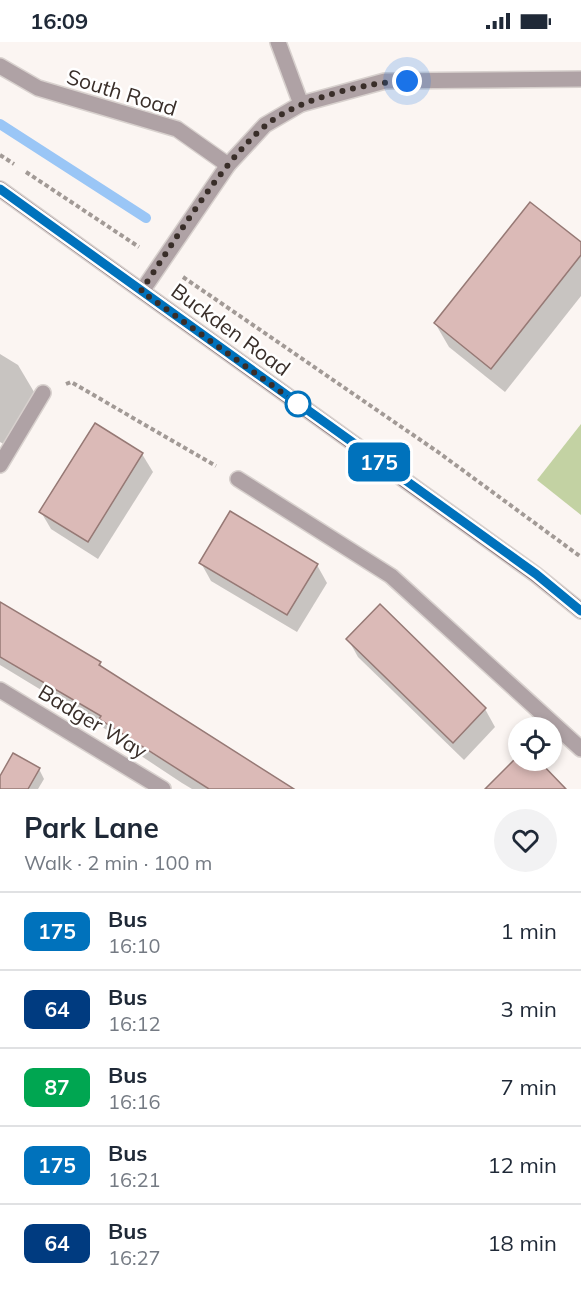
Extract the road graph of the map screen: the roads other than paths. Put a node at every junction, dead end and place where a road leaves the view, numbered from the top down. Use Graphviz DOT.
graph roads {
  1 [pos="278,42"];
  2 [pos="0,66"];
  3 [pos="581,79"];
  4 [pos="301,104"];
  5 [pos="228,165"];
  6 [pos="0,189"];
  7 [pos="141,291"];
  8 [pos="43,393"];
  9 [pos="0,465"];
  10 [pos="238,479"];
  11 [pos="581,611"];
  12 [pos="0,690"];
  13 [pos="581,749"];
  14 [pos="164,789"];
  1 -- 4 [label="street"];
  2 -- 5 [label="street, South Road"];
  3 -- 4 [label="street"];
  4 -- 5 [label="street"];
  5 -- 7 [label="street"];
  6 -- 7 [label="main road, Buckden Road"];
  7 -- 11 [label="main road, Buckden Road"];
  8 -- 9 [label="street"];
  10 -- 13 [label="street"];
  12 -- 14 [label="street, Badger Way"];
}
